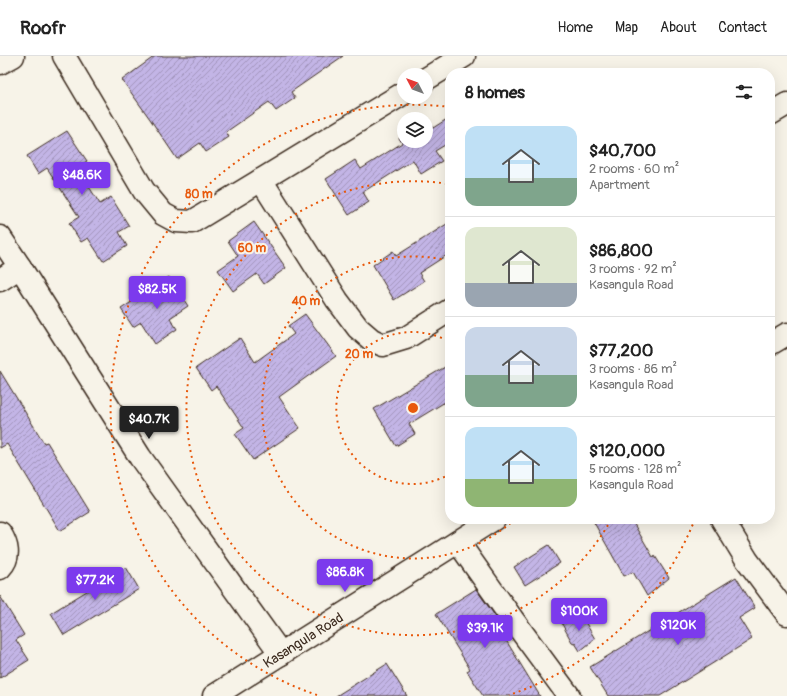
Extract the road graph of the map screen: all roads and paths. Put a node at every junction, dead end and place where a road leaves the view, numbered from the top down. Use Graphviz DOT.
graph roads {
  1 [pos="13,56"];
  2 [pos="64,56"];
  3 [pos="464,56"];
  4 [pos="0,63"];
  5 [pos="433,75"];
  6 [pos="397,97"];
  7 [pos="787,104"];
  8 [pos="775,111"];
  9 [pos="262,180"];
  10 [pos="0,237"];
  11 [pos="20,267"];
  12 [pos="0,280"];
  13 [pos="445,313"];
  14 [pos="787,334"];
  15 [pos="775,341"];
  16 [pos="486,524"];
  17 [pos="725,524"];
  18 [pos="0,533"];
  19 [pos="458,542"];
  20 [pos="0,568"];
  21 [pos="787,614"];
  22 [pos="281,654"];
  23 [pos="214,696"];
  24 [pos="569,696"];
  1 -- 4 [label="street"];
  2 -- 9 [label="street"];
  3 -- 5 [label="street"];
  6 -- 9 [label="street"];
  7 -- 8 [label="street"];
  9 -- 13 [label="street"];
  10 -- 11 [label="street"];
  11 -- 12 [label="street"];
  11 -- 22 [label="street"];
  14 -- 15 [label="street"];
  16 -- 19 [label="street, Kasangula Road"];
  17 -- 21 [label="street"];
  18 -- 20 [label="street"];
  19 -- 22 [label="street, Kasangula Road"];
  19 -- 24 [label="street"];
  22 -- 23 [label="street, Kasangula Road"];
}
